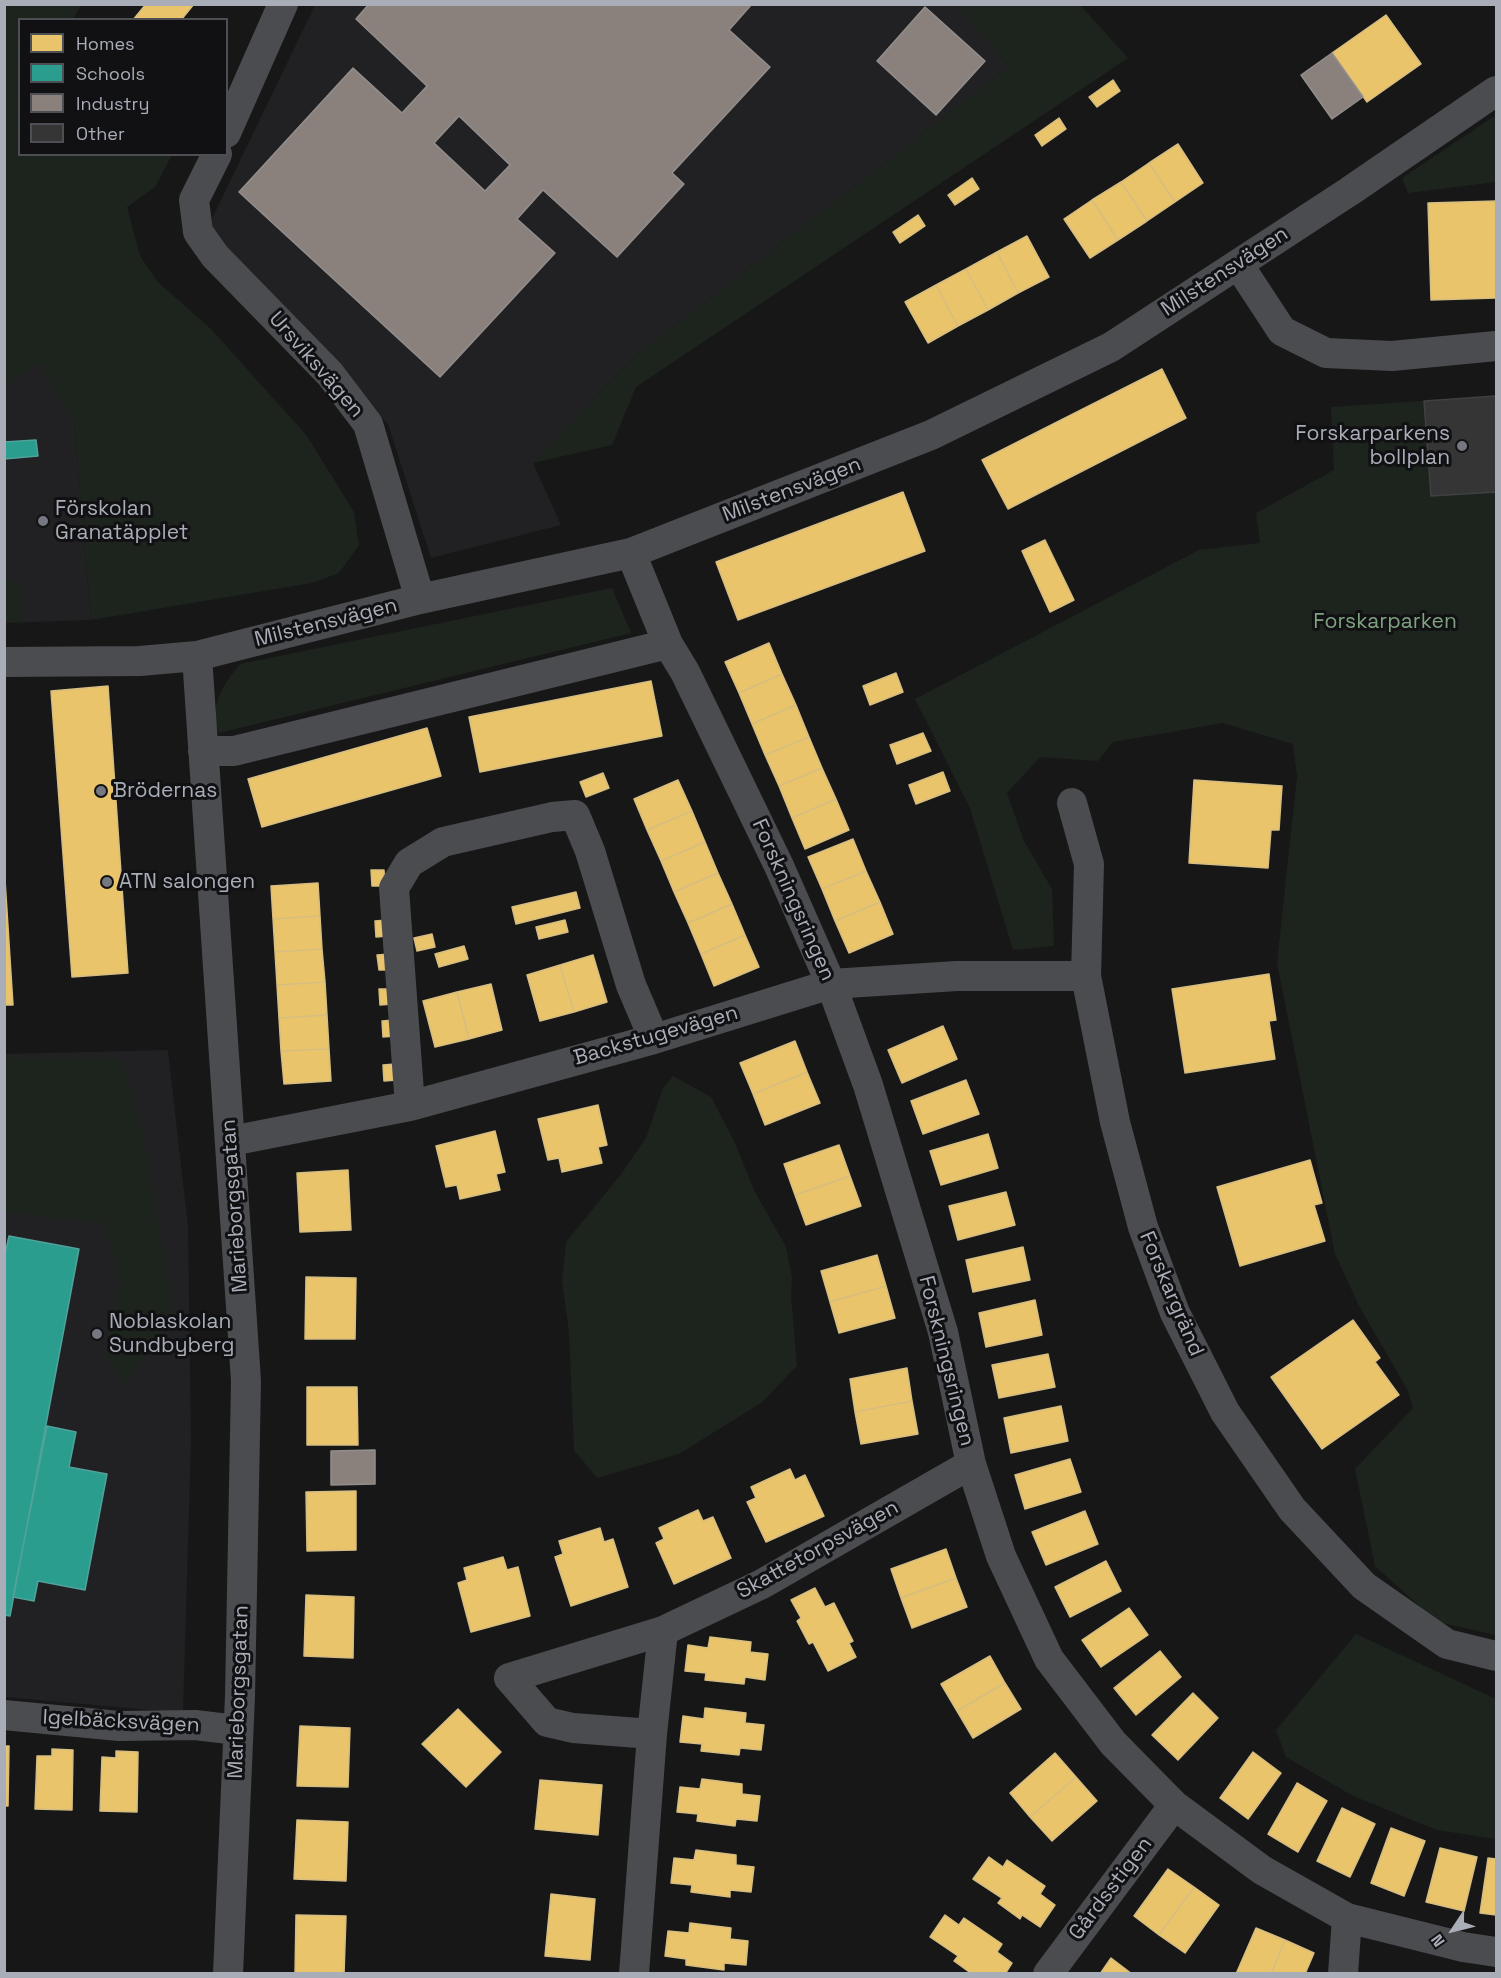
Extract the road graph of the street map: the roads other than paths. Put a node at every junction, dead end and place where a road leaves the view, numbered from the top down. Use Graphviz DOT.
graph roads {
  1 [pos="284,4"];
  2 [pos="1497,91"];
  3 [pos="228,129"];
  4 [pos="216,156"];
  5 [pos="1238,264"];
  6 [pos="1497,346"];
  7 [pos="631,552"];
  8 [pos="420,599"];
  9 [pos="668,644"];
  10 [pos="197,656"];
  11 [pos="4,662"];
  12 [pos="203,751"];
  13 [pos="1072,803"];
  14 [pos="1086,976"];
  15 [pos="831,984"];
  16 [pos="654,1039"];
  17 [pos="410,1106"];
  18 [pos="231,1142"];
  19 [pos="971,1464"];
  20 [pos="663,1631"];
  21 [pos="1497,1656"];
  22 [pos="4,1714"];
  23 [pos="237,1730"];
  24 [pos="652,1734"];
  25 [pos="1174,1804"];
  26 [pos="1347,1918"];
  27 [pos="1497,1952"];
  28 [pos="228,1974"];
  29 [pos="634,1974"];
  30 [pos="1048,1974"];
  31 [pos="1343,1974"];
  1 -- 3 [label="street"];
  2 -- 5 [label="street, Milstensvägen"];
  4 -- 8 [label="street, Ursviksvägen"];
  5 -- 6 [label="street"];
  5 -- 7 [label="street, Milstensvägen"];
  7 -- 8 [label="street, Milstensvägen"];
  7 -- 9 [label="street, Forskningsringen"];
  8 -- 10 [label="street, Milstensvägen"];
  9 -- 12 [label="street"];
  9 -- 15 [label="street, Forskningsringen"];
  10 -- 11 [label="street, Milstensvägen"];
  10 -- 12 [label="street, Marieborgsgatan"];
  12 -- 18 [label="street, Marieborgsgatan"];
  13 -- 14 [label="street, Forskargränd"];
  14 -- 15 [label="street, Backstugevägen"];
  14 -- 21 [label="street, Forskargränd"];
  15 -- 16 [label="street, Backstugevägen"];
  15 -- 19 [label="street, Forskningsringen"];
  16 -- 17 [label="street, Backstugevägen"];
  16 -- 17 [label="street"];
  17 -- 18 [label="street, Backstugevägen"];
  18 -- 23 [label="street, Marieborgsgatan"];
  19 -- 20 [label="street, Skattetorpsvägen"];
  19 -- 25 [label="street, Forskningsringen"];
  20 -- 24 [label="street"];
  20 -- 24 [label="street, Skattetorpsvägen"];
  22 -- 23 [label="street, Igelbäcksvägen"];
  23 -- 28 [label="street, Marieborgsgatan"];
  24 -- 29 [label="street"];
  25 -- 26 [label="street, Forskningsringen"];
  25 -- 30 [label="street, Gårdsstigen"];
  26 -- 27 [label="street, Forskningsringen"];
  26 -- 31 [label="street"];
}
